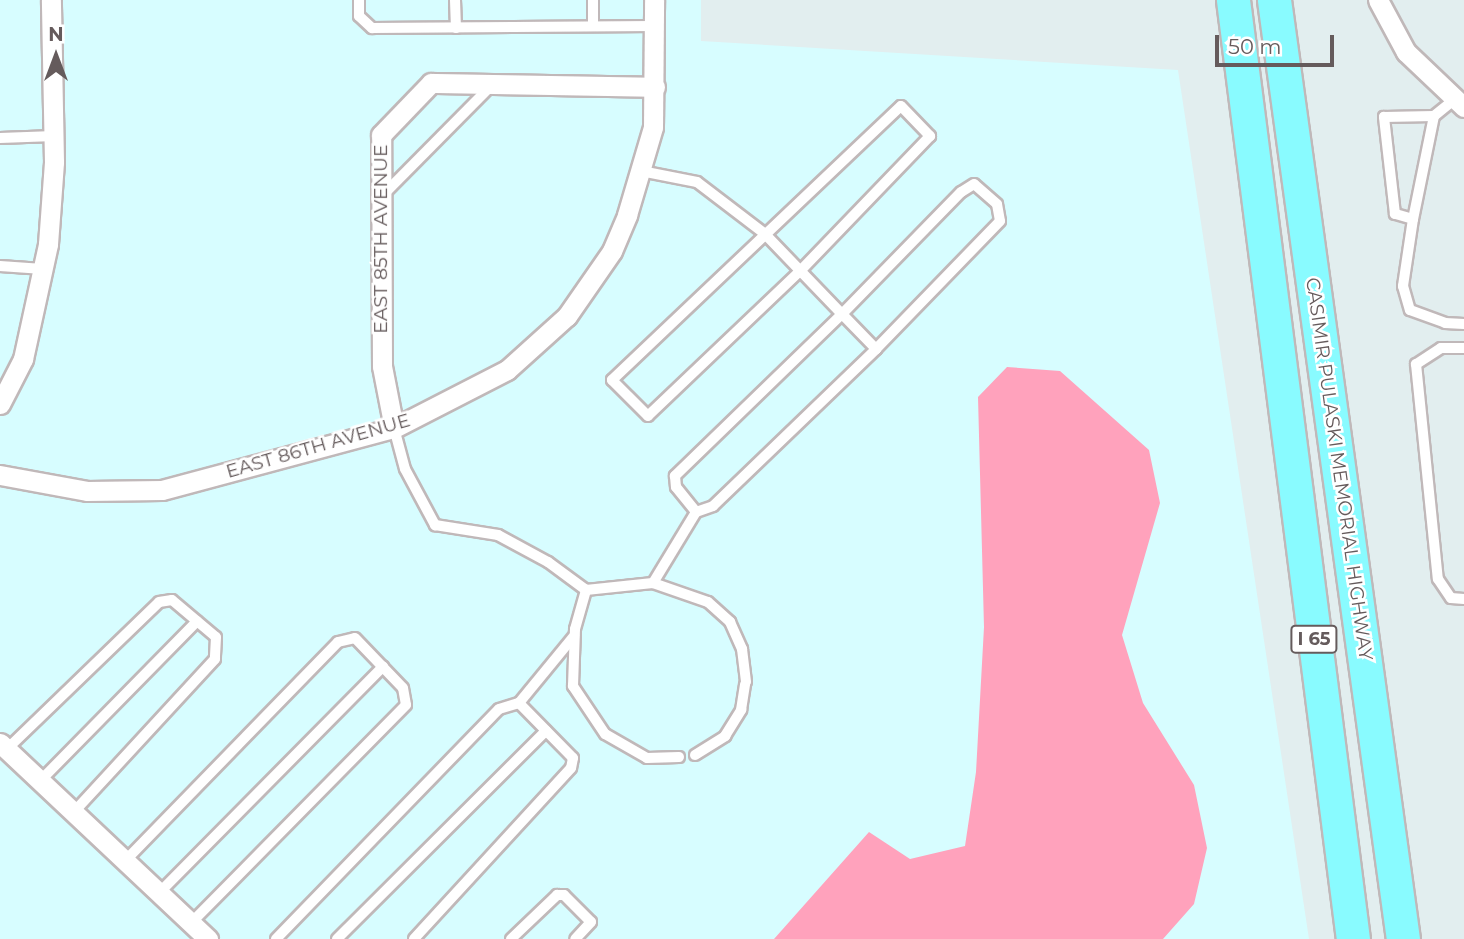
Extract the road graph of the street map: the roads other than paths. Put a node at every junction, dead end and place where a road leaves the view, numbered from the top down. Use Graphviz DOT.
graph roads {
  1 [pos="51,0"];
  2 [pos="359,0"];
  3 [pos="455,0"];
  4 [pos="593,0"];
  5 [pos="654,0"];
  6 [pos="1233,0"];
  7 [pos="1274,0"];
  8 [pos="1378,0"];
  9 [pos="593,26"];
  10 [pos="654,26"];
  11 [pos="456,28"];
  12 [pos="493,84"];
  13 [pos="654,87"];
  14 [pos="1456,101"];
  15 [pos="1434,116"];
  16 [pos="54,136"];
  17 [pos="0,138"];
  18 [pos="641,171"];
  19 [pos="380,198"];
  20 [pos="1413,219"];
  21 [pos="764,233"];
  22 [pos="0,266"];
  23 [pos="43,269"];
  24 [pos="800,271"];
  25 [pos="842,314"];
  26 [pos="1464,324"];
  27 [pos="1464,348"];
  28 [pos="876,349"];
  29 [pos="1,401"];
  30 [pos="394,428"];
  31 [pos="0,475"];
  32 [pos="696,512"];
  33 [pos="653,583"];
  34 [pos="586,590"];
  35 [pos="1464,599"];
  36 [pos="197,621"];
  37 [pos="574,636"];
  38 [pos="383,667"];
  39 [pos="519,703"];
  40 [pos="546,731"];
  41 [pos="3,746"];
  42 [pos="695,755"];
  43 [pos="679,757"];
  44 [pos="40,781"];
  45 [pos="73,813"];
  46 [pos="123,862"];
  47 [pos="158,894"];
  48 [pos="190,924"];
  49 [pos="208,939"];
  50 [pos="276,939"];
  51 [pos="337,939"];
  52 [pos="414,939"];
  53 [pos="511,939"];
  54 [pos="575,939"];
  55 [pos="1353,939"];
  56 [pos="1403,939"];
  1 -- 16 [label="street"];
  2 -- 11 [label="lane"];
  3 -- 11 [label="lane"];
  4 -- 9 [label="lane"];
  5 -- 10 [label="street, EAST 86TH AVENUE"];
  6 -- 55 [label="highway, I 65"];
  7 -- 56 [label="highway, CASIMIR PULASKI MEMORIAL HIGHWAY / I 65"];
  8 -- 14 [label="street"];
  9 -- 10 [label="lane"];
  9 -- 11 [label="lane"];
  10 -- 13 [label="street, EAST 86TH AVENUE"];
  12 -- 13 [label="street, EAST 85TH AVENUE"];
  12 -- 19 [label="lane"];
  12 -- 19 [label="street, EAST 85TH AVENUE"];
  13 -- 18 [label="street, EAST 86TH AVENUE"];
  14 -- 15 [label="lane"];
  15 -- 20 [label="lane"];
  15 -- 20 [label="lane"];
  16 -- 17 [label="lane"];
  16 -- 23 [label="street"];
  18 -- 21 [label="lane"];
  18 -- 30 [label="street, EAST 86TH AVENUE"];
  19 -- 30 [label="street, EAST 85TH AVENUE"];
  20 -- 26 [label="lane"];
  21 -- 24 [label="lane"];
  21 -- 24 [label="lane"];
  21 -- 24 [label="lane"];
  22 -- 23 [label="lane"];
  23 -- 29 [label="street"];
  24 -- 25 [label="lane"];
  25 -- 28 [label="lane"];
  25 -- 28 [label="lane"];
  25 -- 32 [label="lane"];
  27 -- 35 [label="lane"];
  28 -- 32 [label="lane"];
  30 -- 31 [label="street, EAST 86TH AVENUE"];
  30 -- 34 [label="lane"];
  32 -- 33 [label="lane"];
  33 -- 34 [label="lane"];
  33 -- 42 [label="lane"];
  34 -- 37 [label="lane"];
  36 -- 41 [label="lane"];
  36 -- 44 [label="lane"];
  36 -- 45 [label="lane"];
  37 -- 39 [label="lane"];
  37 -- 43 [label="lane"];
  38 -- 46 [label="lane"];
  38 -- 47 [label="lane"];
  38 -- 48 [label="lane"];
  39 -- 40 [label="lane"];
  39 -- 50 [label="lane"];
  40 -- 51 [label="lane"];
  40 -- 52 [label="lane"];
  41 -- 44 [label="street"];
  44 -- 45 [label="street"];
  45 -- 46 [label="street"];
  46 -- 47 [label="street"];
  47 -- 48 [label="street"];
  48 -- 49 [label="street"];
  53 -- 54 [label="lane"];
}
